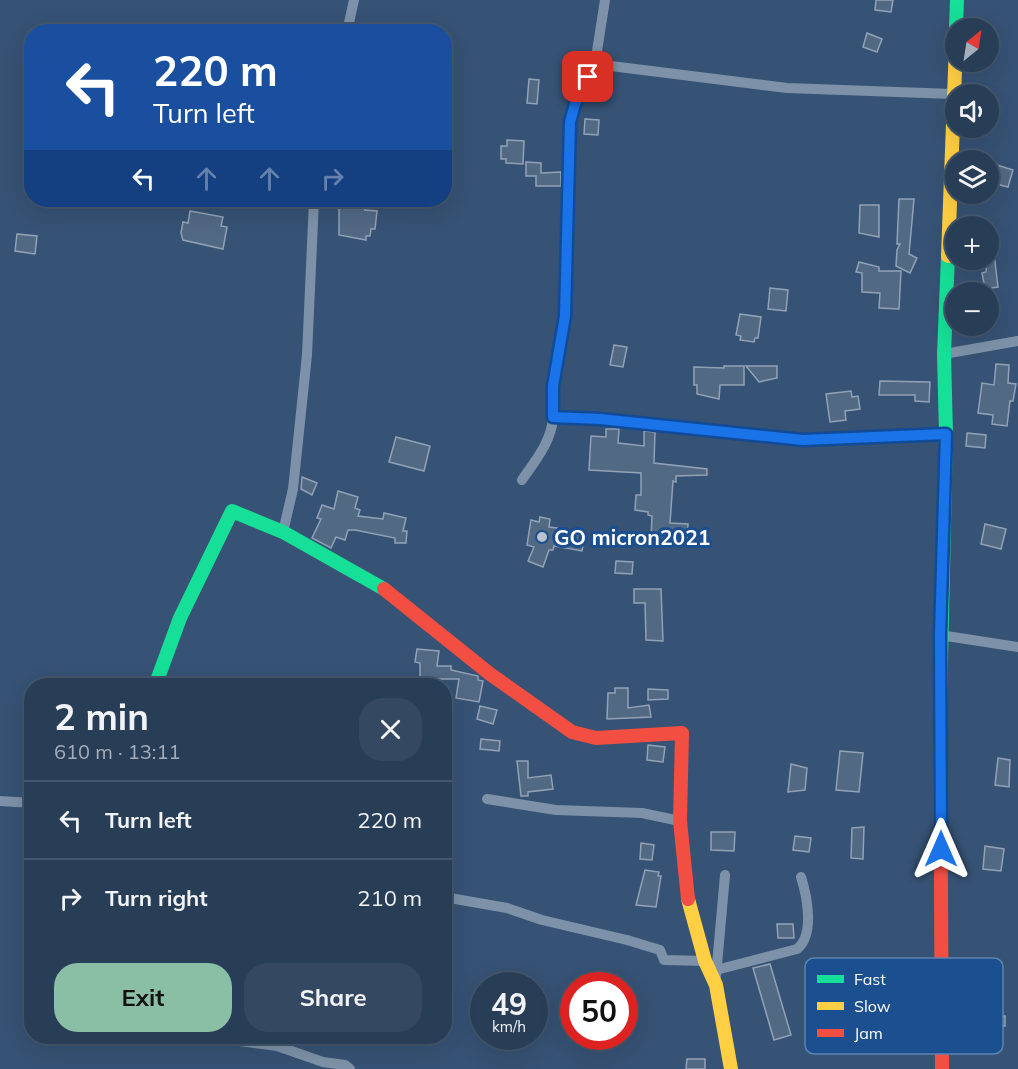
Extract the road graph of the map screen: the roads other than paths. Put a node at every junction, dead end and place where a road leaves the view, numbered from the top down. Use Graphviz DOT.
graph roads {
  1 [pos="354,0"];
  2 [pos="605,0"];
  3 [pos="957,0"];
  4 [pos="956,18"];
  5 [pos="349,24"];
  6 [pos="595,64"];
  7 [pos="945,94"];
  8 [pos="951,138"];
  9 [pos="314,207"];
  10 [pos="1018,341"];
  11 [pos="944,354"];
  12 [pos="553,417"];
  13 [pos="946,434"];
  14 [pos="522,480"];
  15 [pos="283,532"];
  16 [pos="940,635"];
  17 [pos="1018,647"];
  18 [pos="156,678"];
  19 [pos="487,800"];
  20 [pos="0,801"];
  21 [pos="24,802"];
  22 [pos="680,821"];
  23 [pos="725,875"];
  24 [pos="801,877"];
  25 [pos="452,898"];
  26 [pos="941,958"];
  27 [pos="705,961"];
  28 [pos="716,970"];
  29 [pos="716,985"];
  30 [pos="262,1044"];
  31 [pos="942,1054"];
  32 [pos="350,1069"];
  33 [pos="731,1069"];
  34 [pos="942,1069"];
  1 -- 5 [label="street"];
  2 -- 6 [label="street"];
  3 -- 4 [label="main road"];
  6 -- 7 [label="street"];
  6 -- 12 [label="street"];
  8 -- 11 [label="main road"];
  9 -- 15 [label="street"];
  10 -- 11 [label="street"];
  11 -- 13 [label="main road"];
  12 -- 13 [label="street"];
  12 -- 14 [label="street"];
  13 -- 16 [label="main road"];
  15 -- 18 [label="main road"];
  15 -- 22 [label="main road"];
  16 -- 17 [label="street"];
  16 -- 26 [label="main road"];
  19 -- 22 [label="street"];
  20 -- 21 [label="street"];
  22 -- 27 [label="main road"];
  23 -- 28 [label="street"];
  24 -- 28 [label="street"];
  25 -- 27 [label="street"];
  27 -- 29 [label="main road"];
  28 -- 29 [label="street"];
  29 -- 33 [label="main road"];
  30 -- 32 [label="street"];
  31 -- 34 [label="main road"];
}
